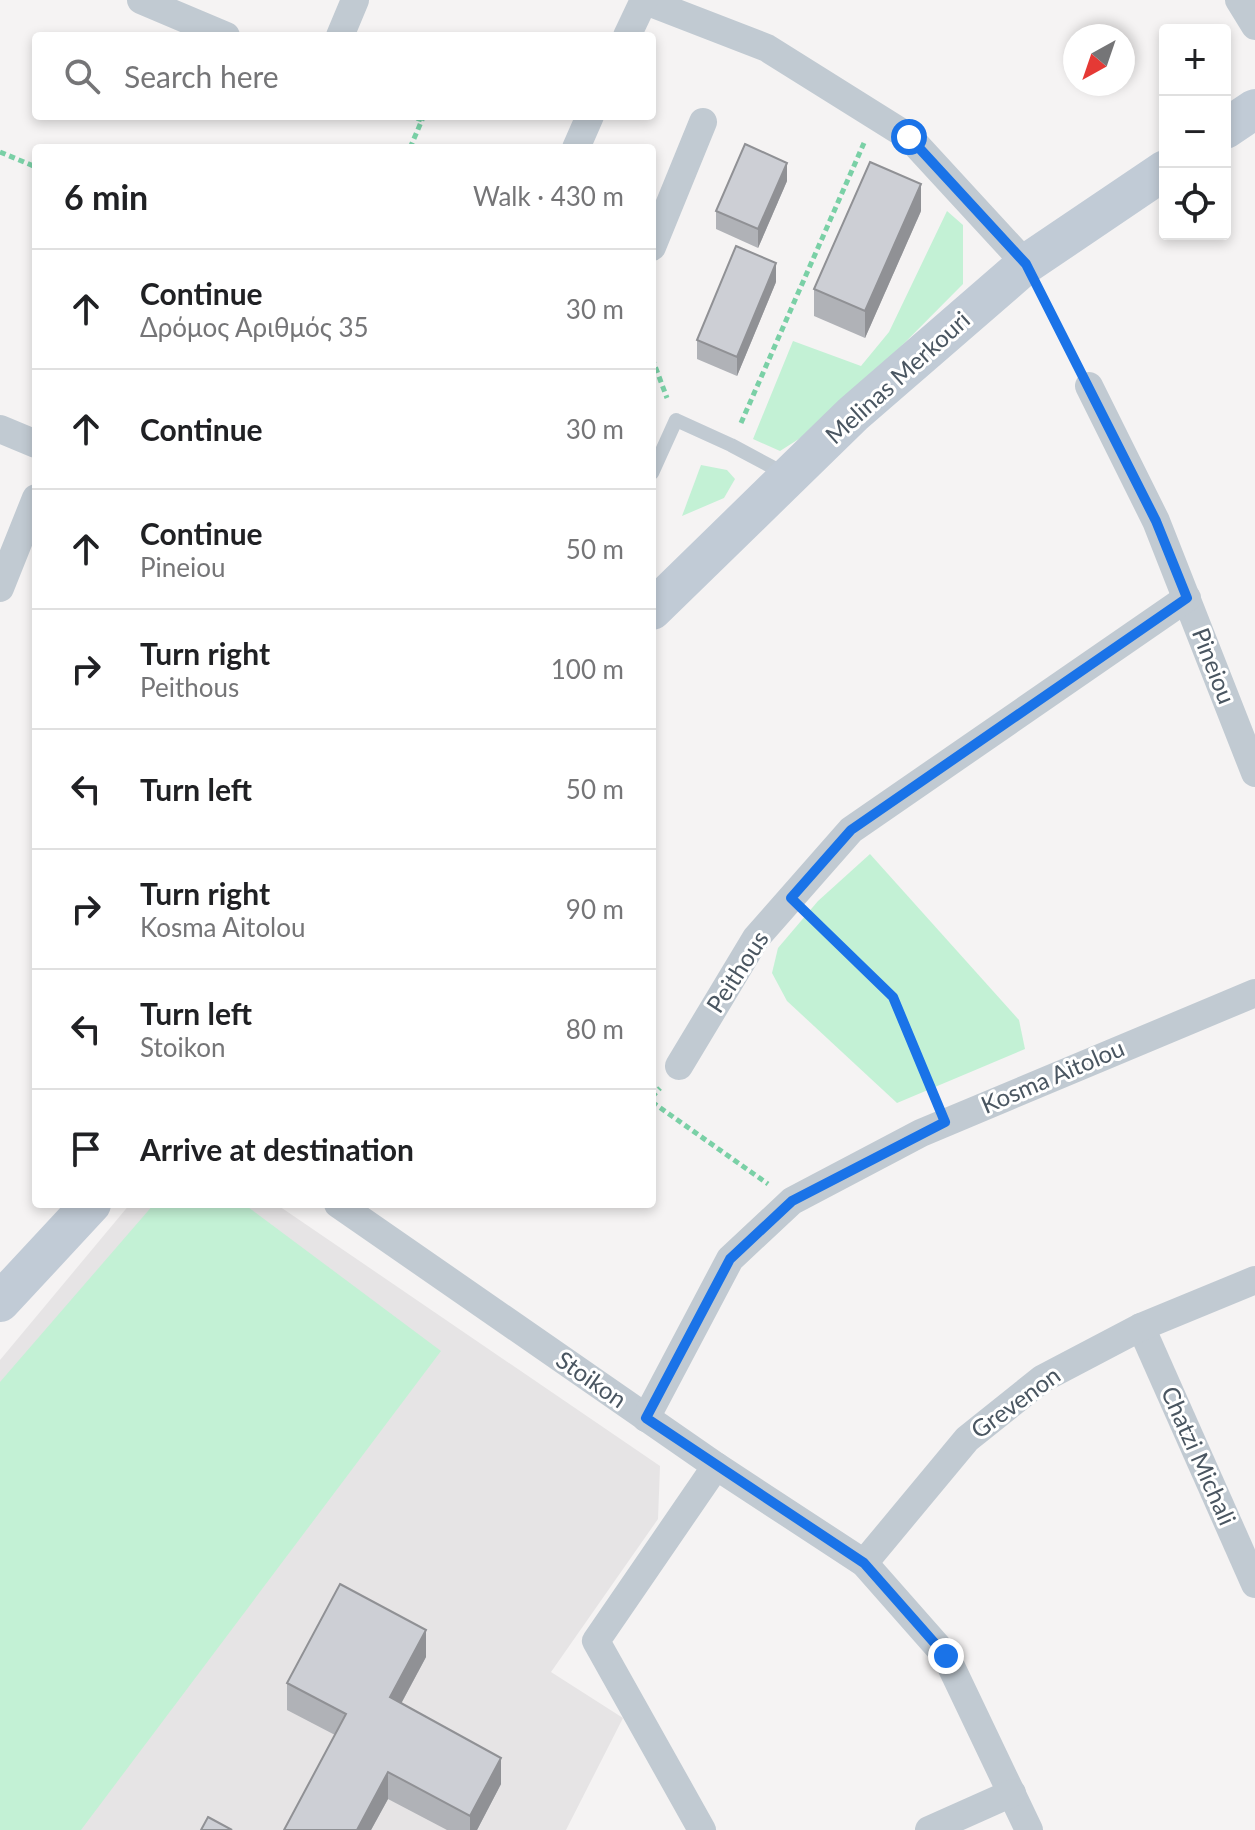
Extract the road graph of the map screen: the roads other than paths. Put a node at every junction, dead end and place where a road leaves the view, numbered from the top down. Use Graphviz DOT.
graph roads {
  1 [pos="141,0"];
  2 [pos="355,0"];
  3 [pos="643,0"];
  4 [pos="1239,0"];
  5 [pos="1255,26"];
  6 [pos="217,32"];
  7 [pos="342,32"];
  8 [pos="629,32"];
  9 [pos="1255,109"];
  10 [pos="588,120"];
  11 [pos="703,122"];
  12 [pos="1231,125"];
  13 [pos="578,144"];
  14 [pos="1159,174"];
  15 [pos="656,237"];
  16 [pos="1026,264"];
  17 [pos="1089,386"];
  18 [pos="0,429"];
  19 [pos="32,442"];
  20 [pos="656,464"];
  21 [pos="791,477"];
  22 [pos="32,508"];
  23 [pos="0,588"];
  24 [pos="1187,598"];
  25 [pos="656,606"];
  26 [pos="1255,773"];
  27 [pos="1255,993"];
  28 [pos="679,1066"];
  29 [pos="87,1208"];
  30 [pos="344,1208"];
  31 [pos="1255,1280"];
  32 [pos="0,1302"];
  33 [pos="1141,1327"];
  34 [pos="646,1418"];
  35 [pos="716,1466"];
  36 [pos="864,1563"];
  37 [pos="1255,1584"];
  38 [pos="1012,1793"];
  39 [pos="702,1830"];
  40 [pos="929,1830"];
  41 [pos="1029,1830"];
  1 -- 6 [label="street"];
  2 -- 7 [label="street"];
  3 -- 8 [label="street"];
  3 -- 16 [label="street"];
  4 -- 5 [label="street"];
  9 -- 12 [label="main road"];
  10 -- 13 [label="street"];
  11 -- 15 [label="street"];
  14 -- 16 [label="main road, Melinas Merkouri"];
  16 -- 21 [label="main road, Melinas Merkouri"];
  17 -- 24 [label="street, Pineiou"];
  18 -- 19 [label="street"];
  20 -- 21 [label="lane"];
  21 -- 25 [label="main road, Melinas Merkouri"];
  22 -- 23 [label="street"];
  24 -- 26 [label="street, Pineiou"];
  24 -- 28 [label="street, Peithous"];
  27 -- 34 [label="street, Kosma Aitolou"];
  29 -- 32 [label="main road"];
  30 -- 34 [label="street, Stoikon"];
  31 -- 33 [label="street, Grevenon"];
  33 -- 36 [label="street, Grevenon"];
  33 -- 37 [label="street, Chatzi Michali"];
  34 -- 35 [label="street, Stoikon"];
  35 -- 36 [label="street, Stoikon"];
  35 -- 39 [label="street"];
  36 -- 38 [label="street, Stoikon"];
  38 -- 40 [label="street"];
  38 -- 41 [label="street, Stoikon"];
}
